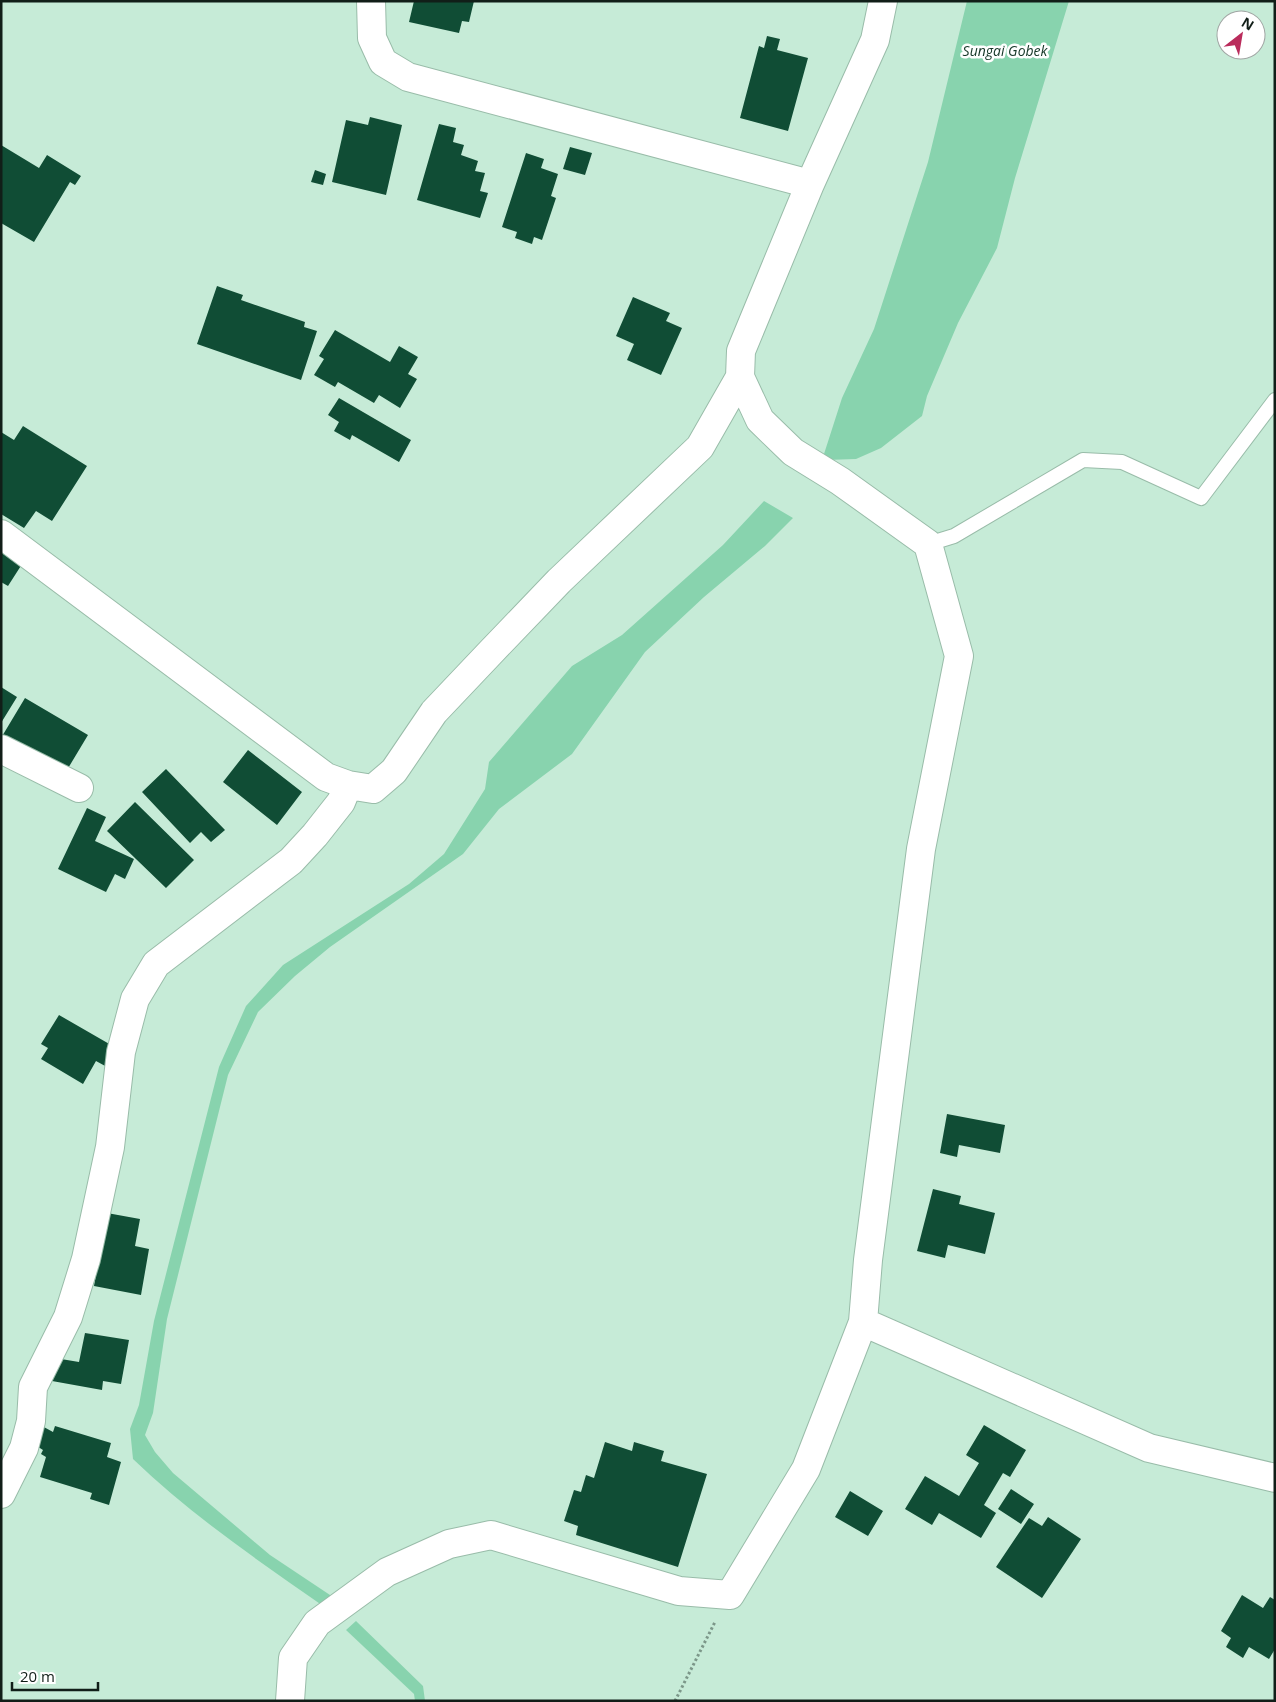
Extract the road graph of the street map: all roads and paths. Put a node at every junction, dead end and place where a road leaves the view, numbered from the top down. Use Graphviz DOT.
graph roads {
  1 [pos="371,1"];
  2 [pos="883,1"];
  3 [pos="810,184"];
  4 [pos="740,377"];
  5 [pos="1275,400"];
  6 [pos="1,534"];
  7 [pos="928,544"];
  8 [pos="1,749"];
  9 [pos="348,785"];
  10 [pos="79,788"];
  11 [pos="863,1322"];
  12 [pos="1275,1478"];
  13 [pos="1,1494"];
  14 [pos="730,1595"];
  15 [pos="290,1701"];
  16 [pos="675,1701"];
  1 -- 3 [label="street"];
  2 -- 3 [label="street"];
  3 -- 4 [label="street"];
  4 -- 7 [label="street"];
  4 -- 9 [label="street"];
  5 -- 7 [label="lane"];
  6 -- 9 [label="street"];
  7 -- 11 [label="street"];
  8 -- 10 [label="street"];
  9 -- 13 [label="street"];
  11 -- 12 [label="street"];
  11 -- 14 [label="street"];
  14 -- 15 [label="street"];
  14 -- 16 [label="path"];
}
